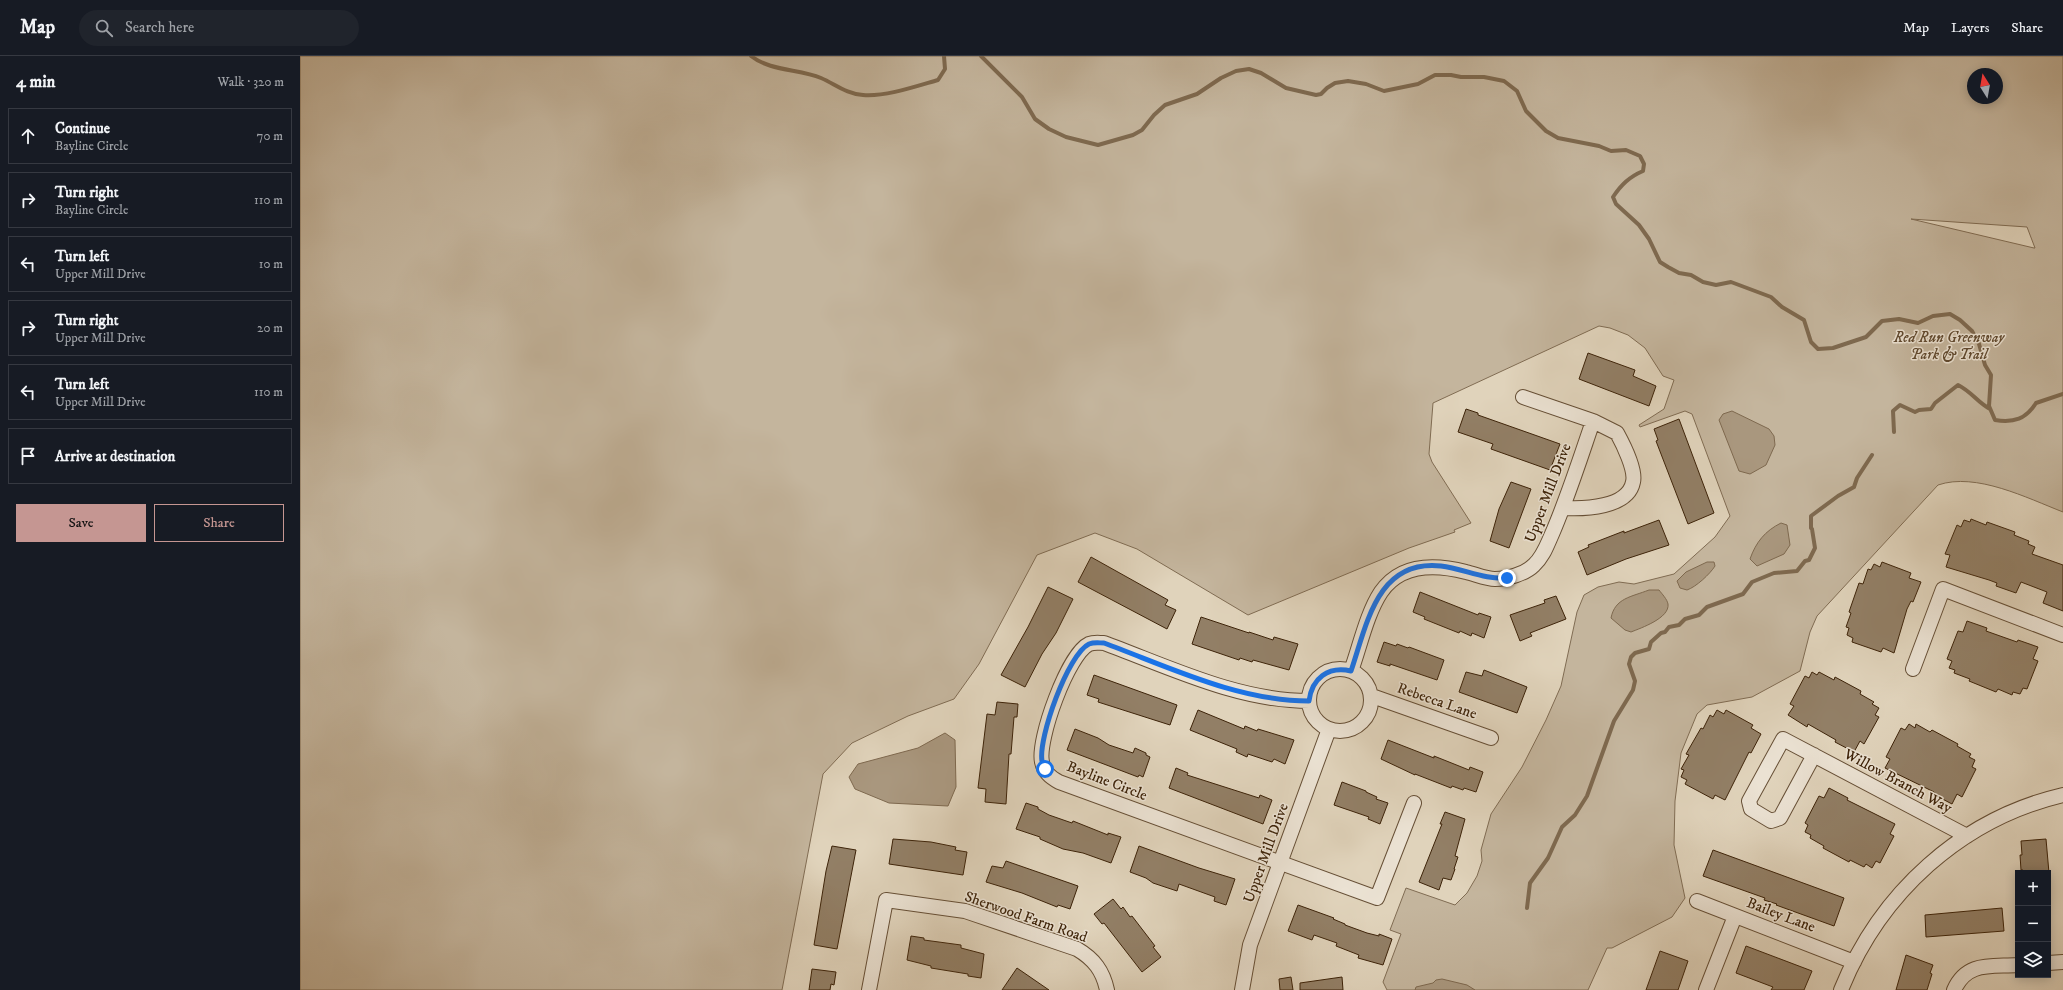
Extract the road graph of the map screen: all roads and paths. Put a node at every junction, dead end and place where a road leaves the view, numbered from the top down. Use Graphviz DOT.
graph roads {
  1 [pos="1523,397"];
  2 [pos="1593,421"];
  3 [pos="1564,508"];
  4 [pos="2063,635"];
  5 [pos="1913,669"];
  6 [pos="1351,671"];
  7 [pos="1372,696"];
  8 [pos="1309,701"];
  9 [pos="1329,729"];
  10 [pos="1491,738"];
  11 [pos="1814,755"];
  12 [pos="2063,795"];
  13 [pos="1414,803"];
  14 [pos="1967,836"];
  15 [pos="1281,863"];
  16 [pos="1697,900"];
  17 [pos="1735,916"];
  18 [pos="1854,962"];
  19 [pos="2063,962"];
  20 [pos="2051,963"];
  21 [pos="2015,965"];
  22 [pos="869,990"];
  23 [pos="1107,990"];
  24 [pos="1242,990"];
  25 [pos="1706,990"];
  26 [pos="1841,990"];
  27 [pos="1954,990"];
  1 -- 2 [label="street"];
  2 -- 3 [label="street, Upper Mill Drive"];
  2 -- 3 [label="street"];
  3 -- 6 [label="street, Upper Mill Drive"];
  4 -- 5 [label="street"];
  6 -- 7 [label="street"];
  6 -- 8 [label="street"];
  7 -- 9 [label="street"];
  7 -- 10 [label="street, Rebecca Lane"];
  8 -- 9 [label="street"];
  8 -- 15 [label="street, Bayline Circle"];
  9 -- 15 [label="street, Upper Mill Drive"];
  11 -- 11 [label="street, Willow Branch Way"];
  11 -- 14 [label="street, Willow Branch Way"];
  12 -- 14 [label="street"];
  13 -- 15 [label="street"];
  14 -- 18 [label="street"];
  15 -- 24 [label="street, Upper Mill Drive"];
  16 -- 17 [label="street, Bailey Lane"];
  17 -- 18 [label="street, Bailey Lane"];
  17 -- 25 [label="street"];
  18 -- 26 [label="street"];
  19 -- 20 [label="street"];
  21 -- 27 [label="street"];
  22 -- 23 [label="street, Sherwood Farm Road"];
}
